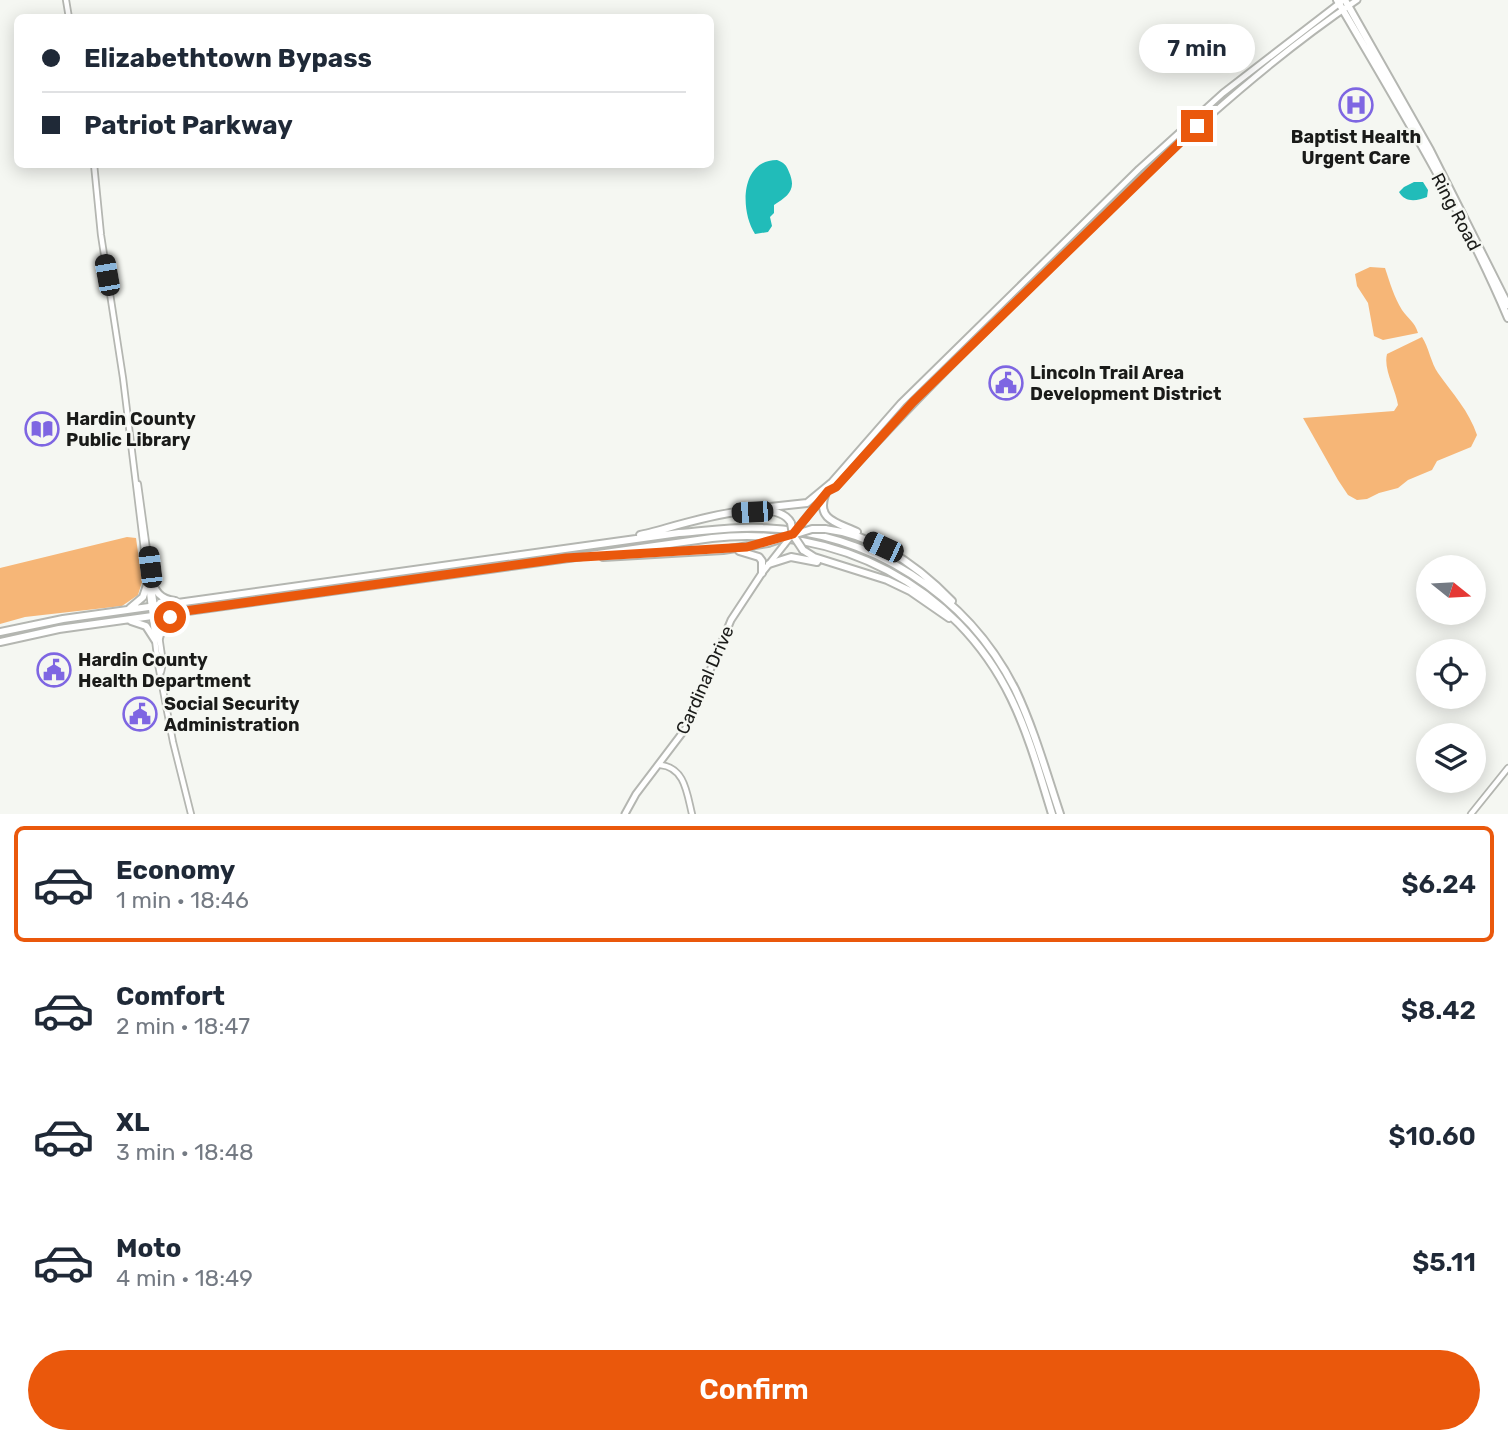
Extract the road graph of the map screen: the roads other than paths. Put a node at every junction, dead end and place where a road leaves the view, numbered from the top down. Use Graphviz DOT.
graph roads {
  1 [pos="1357,0"];
  2 [pos="1342,3"];
  3 [pos="94,168"];
  4 [pos="1508,305"];
  5 [pos="1508,318"];
  6 [pos="828,490"];
  7 [pos="731,513"];
  8 [pos="793,534"];
  9 [pos="883,547"];
  10 [pos="723,550"];
  11 [pos="548,552"];
  12 [pos="566,558"];
  13 [pos="769,564"];
  14 [pos="840,565"];
  15 [pos="762,573"];
  16 [pos="149,582"];
  17 [pos="184,602"];
  18 [pos="152,606"];
  19 [pos="185,611"];
  20 [pos="114,612"];
  21 [pos="154,615"];
  22 [pos="115,621"];
  23 [pos="963,628"];
  24 [pos="975,629"];
  25 [pos="0,632"];
  26 [pos="157,639"];
  27 [pos="0,642"];
  28 [pos="660,765"];
  29 [pos="1508,768"];
  30 [pos="191,814"];
  31 [pos="625,814"];
  32 [pos="692,814"];
  33 [pos="1052,814"];
  34 [pos="1060,814"];
  35 [pos="1471,814"];
  1 -- 2 [label="main road, Cardinal Drive"];
  2 -- 4 [label="highway, Ring Road"];
  2 -- 5 [label="highway, Ring Road"];
  2 -- 6 [label="main road, Cardinal Drive"];
  3 -- 16 [label="street"];
  6 -- 7 [label="highway"];
  6 -- 8 [label="main road, Cardinal Drive, bridge"];
  6 -- 9 [label="highway"];
  7 -- 8 [label="highway, bridge"];
  7 -- 11 [label="highway"];
  8 -- 9 [label="highway, bridge"];
  8 -- 10 [label="highway, bridge"];
  8 -- 13 [label="main road, Cardinal Drive, bridge"];
  8 -- 14 [label="highway, bridge"];
  9 -- 24 [label="highway"];
  10 -- 12 [label="highway"];
  10 -- 15 [label="highway"];
  11 -- 17 [label="highway"];
  11 -- 24 [label="highway"];
  12 -- 19 [label="highway"];
  12 -- 23 [label="highway"];
  13 -- 14 [label="highway"];
  13 -- 15 [label="main road, Cardinal Drive"];
  14 -- 23 [label="highway"];
  15 -- 28 [label="main road, Cardinal Drive"];
  16 -- 17 [label="highway"];
  16 -- 18 [label="street"];
  16 -- 20 [label="highway"];
  17 -- 18 [label="highway"];
  18 -- 20 [label="highway"];
  18 -- 21 [label="street"];
  19 -- 21 [label="highway"];
  19 -- 26 [label="highway"];
  20 -- 25 [label="highway"];
  21 -- 22 [label="highway"];
  21 -- 26 [label="street"];
  22 -- 26 [label="highway"];
  22 -- 27 [label="highway"];
  23 -- 33 [label="highway"];
  24 -- 34 [label="highway"];
  26 -- 30 [label="street"];
  28 -- 31 [label="main road, Cardinal Drive"];
  28 -- 32 [label="street"];
  29 -- 35 [label="street"];
}
